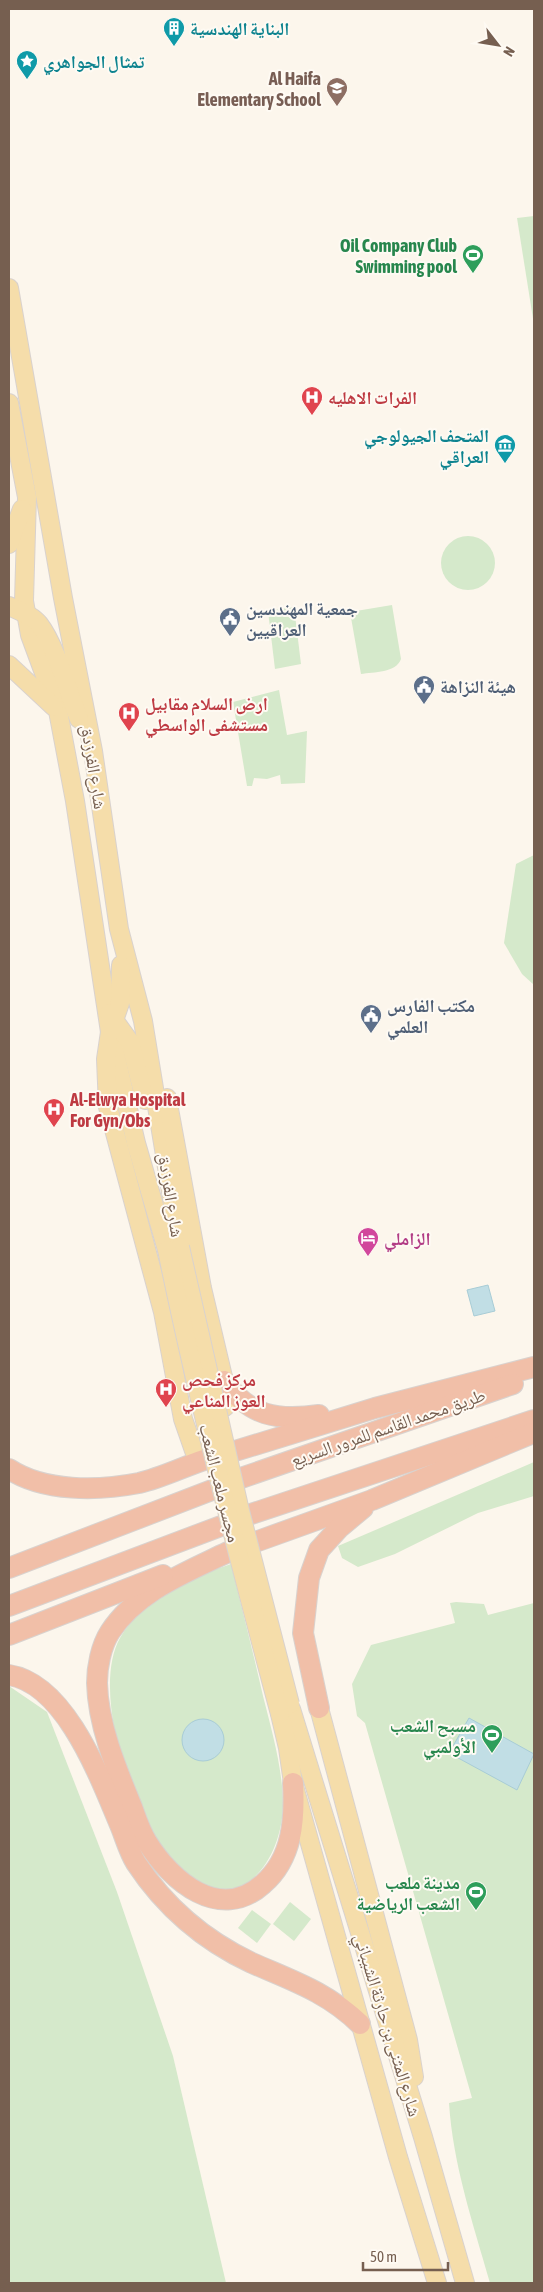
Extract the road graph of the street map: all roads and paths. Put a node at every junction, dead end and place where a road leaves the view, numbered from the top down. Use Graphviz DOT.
graph roads {
  1 [pos="9,288"];
  2 [pos="9,403"];
  3 [pos="27,497"];
  4 [pos="9,544"];
  5 [pos="9,606"];
  6 [pos="26,614"];
  7 [pos="9,665"];
  8 [pos="58,711"];
  9 [pos="93,752"];
  10 [pos="119,929"];
  11 [pos="110,1020"];
  12 [pos="144,1028"];
  13 [pos="173,1248"];
  14 [pos="534,1367"];
  15 [pos="534,1377"];
  16 [pos="224,1381"];
  17 [pos="225,1407"];
  18 [pos="376,1408"];
  19 [pos="183,1419"];
  20 [pos="534,1420"];
  21 [pos="534,1432"];
  22 [pos="198,1434"];
  23 [pos="235,1451"];
  24 [pos="201,1461"];
  25 [pos="9,1469"];
  26 [pos="241,1478"];
  27 [pos="212,1490"];
  28 [pos="372,1500"];
  29 [pos="250,1514"];
  30 [pos="221,1526"];
  31 [pos="258,1541"];
  32 [pos="9,1568"];
  33 [pos="9,1606"];
  34 [pos="9,1635"];
  35 [pos="9,1675"];
  36 [pos="319,1708"];
  37 [pos="286,1712"];
  38 [pos="293,1782"];
  39 [pos="360,2024"];
  40 [pos="423,2137"];
  41 [pos="438,2283"];
  42 [pos="466,2283"];
  1 -- 9 [label="main road, شارع الفرزدق"];
  2 -- 3 [label="main road, شارع الفرزدق"];
  3 -- 4 [label="main road"];
  3 -- 6 [label="main road, شارع الفرزدق"];
  5 -- 6 [label="main road"];
  6 -- 8 [label="main road, شارع الفرزدق"];
  6 -- 9 [label="main road"];
  7 -- 8 [label="main road"];
  8 -- 11 [label="main road, شارع الفرزدق"];
  9 -- 10 [label="main road, شارع الفرزدق"];
  10 -- 11 [label="main road"];
  10 -- 12 [label="main road, شارع الفرزدق"];
  11 -- 13 [label="main road, شارع الفرزدق"];
  11 -- 19 [label="main road"];
  12 -- 13 [label="main road, شارع الفرزدق"];
  12 -- 16 [label="main road"];
  13 -- 37 [label="main road, مجسر ملعب الشعب, bridge"];
  14 -- 18 [label="highway"];
  15 -- 26 [label="highway, طريق محمد القاسم للمرور السريع"];
  16 -- 17 [label="main road"];
  16 -- 18 [label="highway"];
  18 -- 23 [label="highway"];
  19 -- 22 [label="main road"];
  19 -- 24 [label="main road"];
  20 -- 29 [label="highway"];
  21 -- 28 [label="highway"];
  24 -- 25 [label="highway"];
  27 -- 32 [label="highway"];
  28 -- 31 [label="highway"];
  28 -- 36 [label="highway"];
  30 -- 33 [label="highway"];
  34 -- 38 [label="highway"];
  35 -- 39 [label="highway"];
  36 -- 40 [label="main road"];
  37 -- 38 [label="main road, شارع المثنى بن حارثة الشيباني"];
  37 -- 40 [label="main road, شارع المثنى بن حارثة الشيباني"];
  38 -- 39 [label="main road, شارع المثنى بن حارثة الشيباني"];
  39 -- 41 [label="main road, شارع المثنى بن حارثة الشيباني"];
  40 -- 42 [label="main road, شارع المثنى بن حارثة الشيباني"];
}
